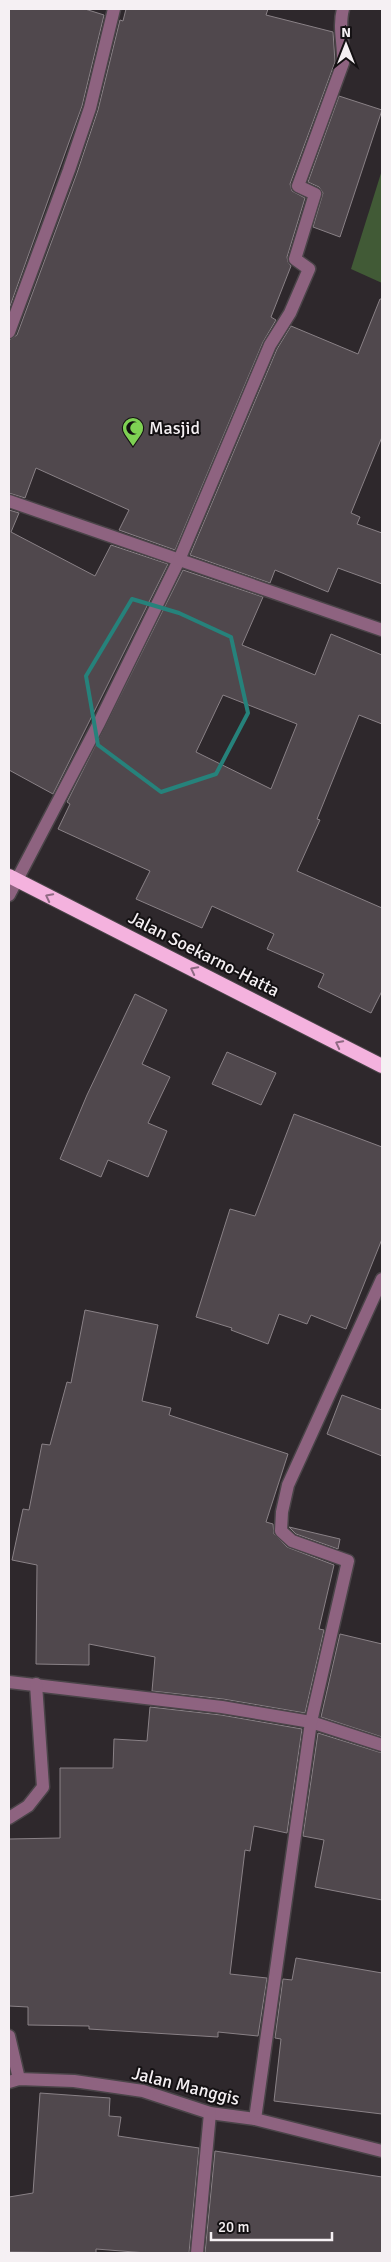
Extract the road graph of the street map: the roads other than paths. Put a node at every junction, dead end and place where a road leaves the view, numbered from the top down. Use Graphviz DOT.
graph roads {
  1 [pos="114,9"];
  2 [pos="343,9"];
  3 [pos="9,332"];
  4 [pos="9,501"];
  5 [pos="178,560"];
  6 [pos="382,630"];
  7 [pos="12,878"];
  8 [pos="9,895"];
  9 [pos="382,1066"];
  10 [pos="382,1279"];
  11 [pos="9,1682"];
  12 [pos="36,1684"];
  13 [pos="312,1722"];
  14 [pos="382,1746"];
  15 [pos="9,1818"];
  16 [pos="9,2036"];
  17 [pos="14,2080"];
  18 [pos="210,2113"];
  19 [pos="255,2120"];
  20 [pos="382,2151"];
  21 [pos="196,2253"];
  1 -- 3 [label="street"];
  2 -- 5 [label="street"];
  4 -- 5 [label="street"];
  5 -- 6 [label="street"];
  5 -- 7 [label="street"];
  7 -- 8 [label="street"];
  9 -- 7 [label="highway, Jalan Soekarno-Hatta, one-way"];
  10 -- 13 [label="street"];
  11 -- 12 [label="street"];
  12 -- 13 [label="street"];
  12 -- 15 [label="street"];
  13 -- 14 [label="street"];
  13 -- 19 [label="street"];
  16 -- 17 [label="street"];
  17 -- 18 [label="street, Jalan Manggis"];
  18 -- 19 [label="street, Jalan Manggis"];
  18 -- 21 [label="street"];
  19 -- 20 [label="street, Jalan Manggis"];
}
